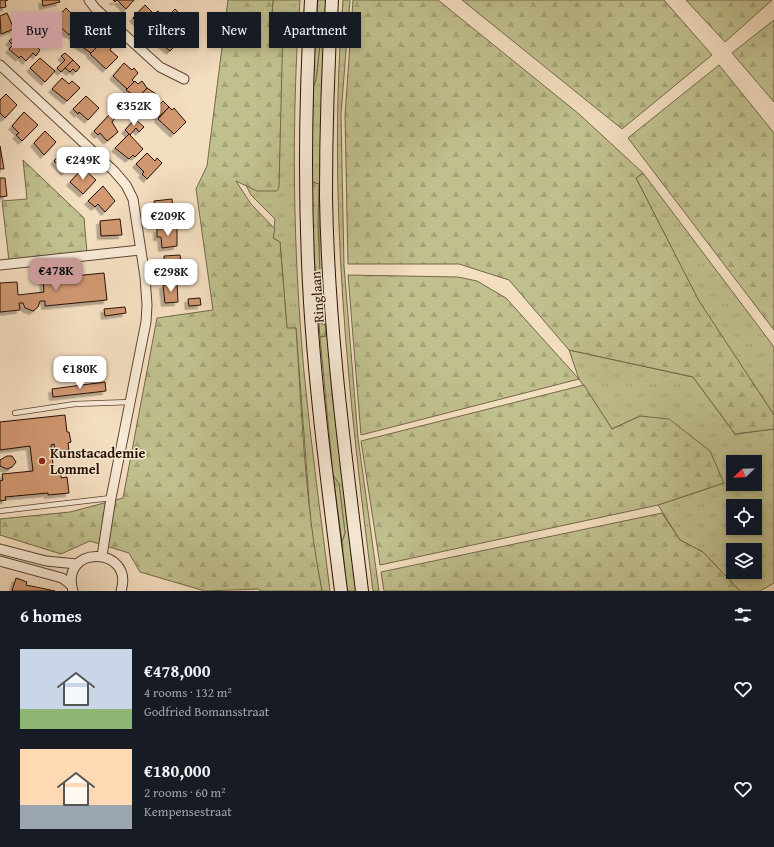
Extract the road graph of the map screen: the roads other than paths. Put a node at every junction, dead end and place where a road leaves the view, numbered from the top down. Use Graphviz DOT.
graph roads {
  1 [pos="89,0"];
  2 [pos="311,0"];
  3 [pos="332,0"];
  4 [pos="0,65"];
  5 [pos="184,79"];
  6 [pos="140,250"];
  7 [pos="0,265"];
  8 [pos="130,402"];
  9 [pos="15,413"];
  10 [pos="110,498"];
  11 [pos="0,511"];
  12 [pos="0,549"];
  13 [pos="24,555"];
  14 [pos="102,556"];
  15 [pos="0,561"];
  16 [pos="77,564"];
  17 [pos="21,567"];
  18 [pos="72,588"];
  19 [pos="123,591"];
  20 [pos="341,591"];
  21 [pos="362,591"];
  1 -- 5 [label="street"];
  2 -- 20 [label="main road, Ringlaan"];
  3 -- 21 [label="main road, Ringlaan"];
  4 -- 6 [label="street"];
  6 -- 7 [label="street"];
  6 -- 8 [label="street"];
  8 -- 9 [label="lane"];
  8 -- 10 [label="street"];
  10 -- 11 [label="lane"];
  10 -- 14 [label="street"];
  12 -- 13 [label="street"];
  13 -- 16 [label="street"];
  13 -- 17 [label="street"];
  14 -- 16 [label="street"];
  14 -- 19 [label="street"];
  15 -- 17 [label="street"];
  16 -- 18 [label="street"];
  17 -- 18 [label="street"];
}
